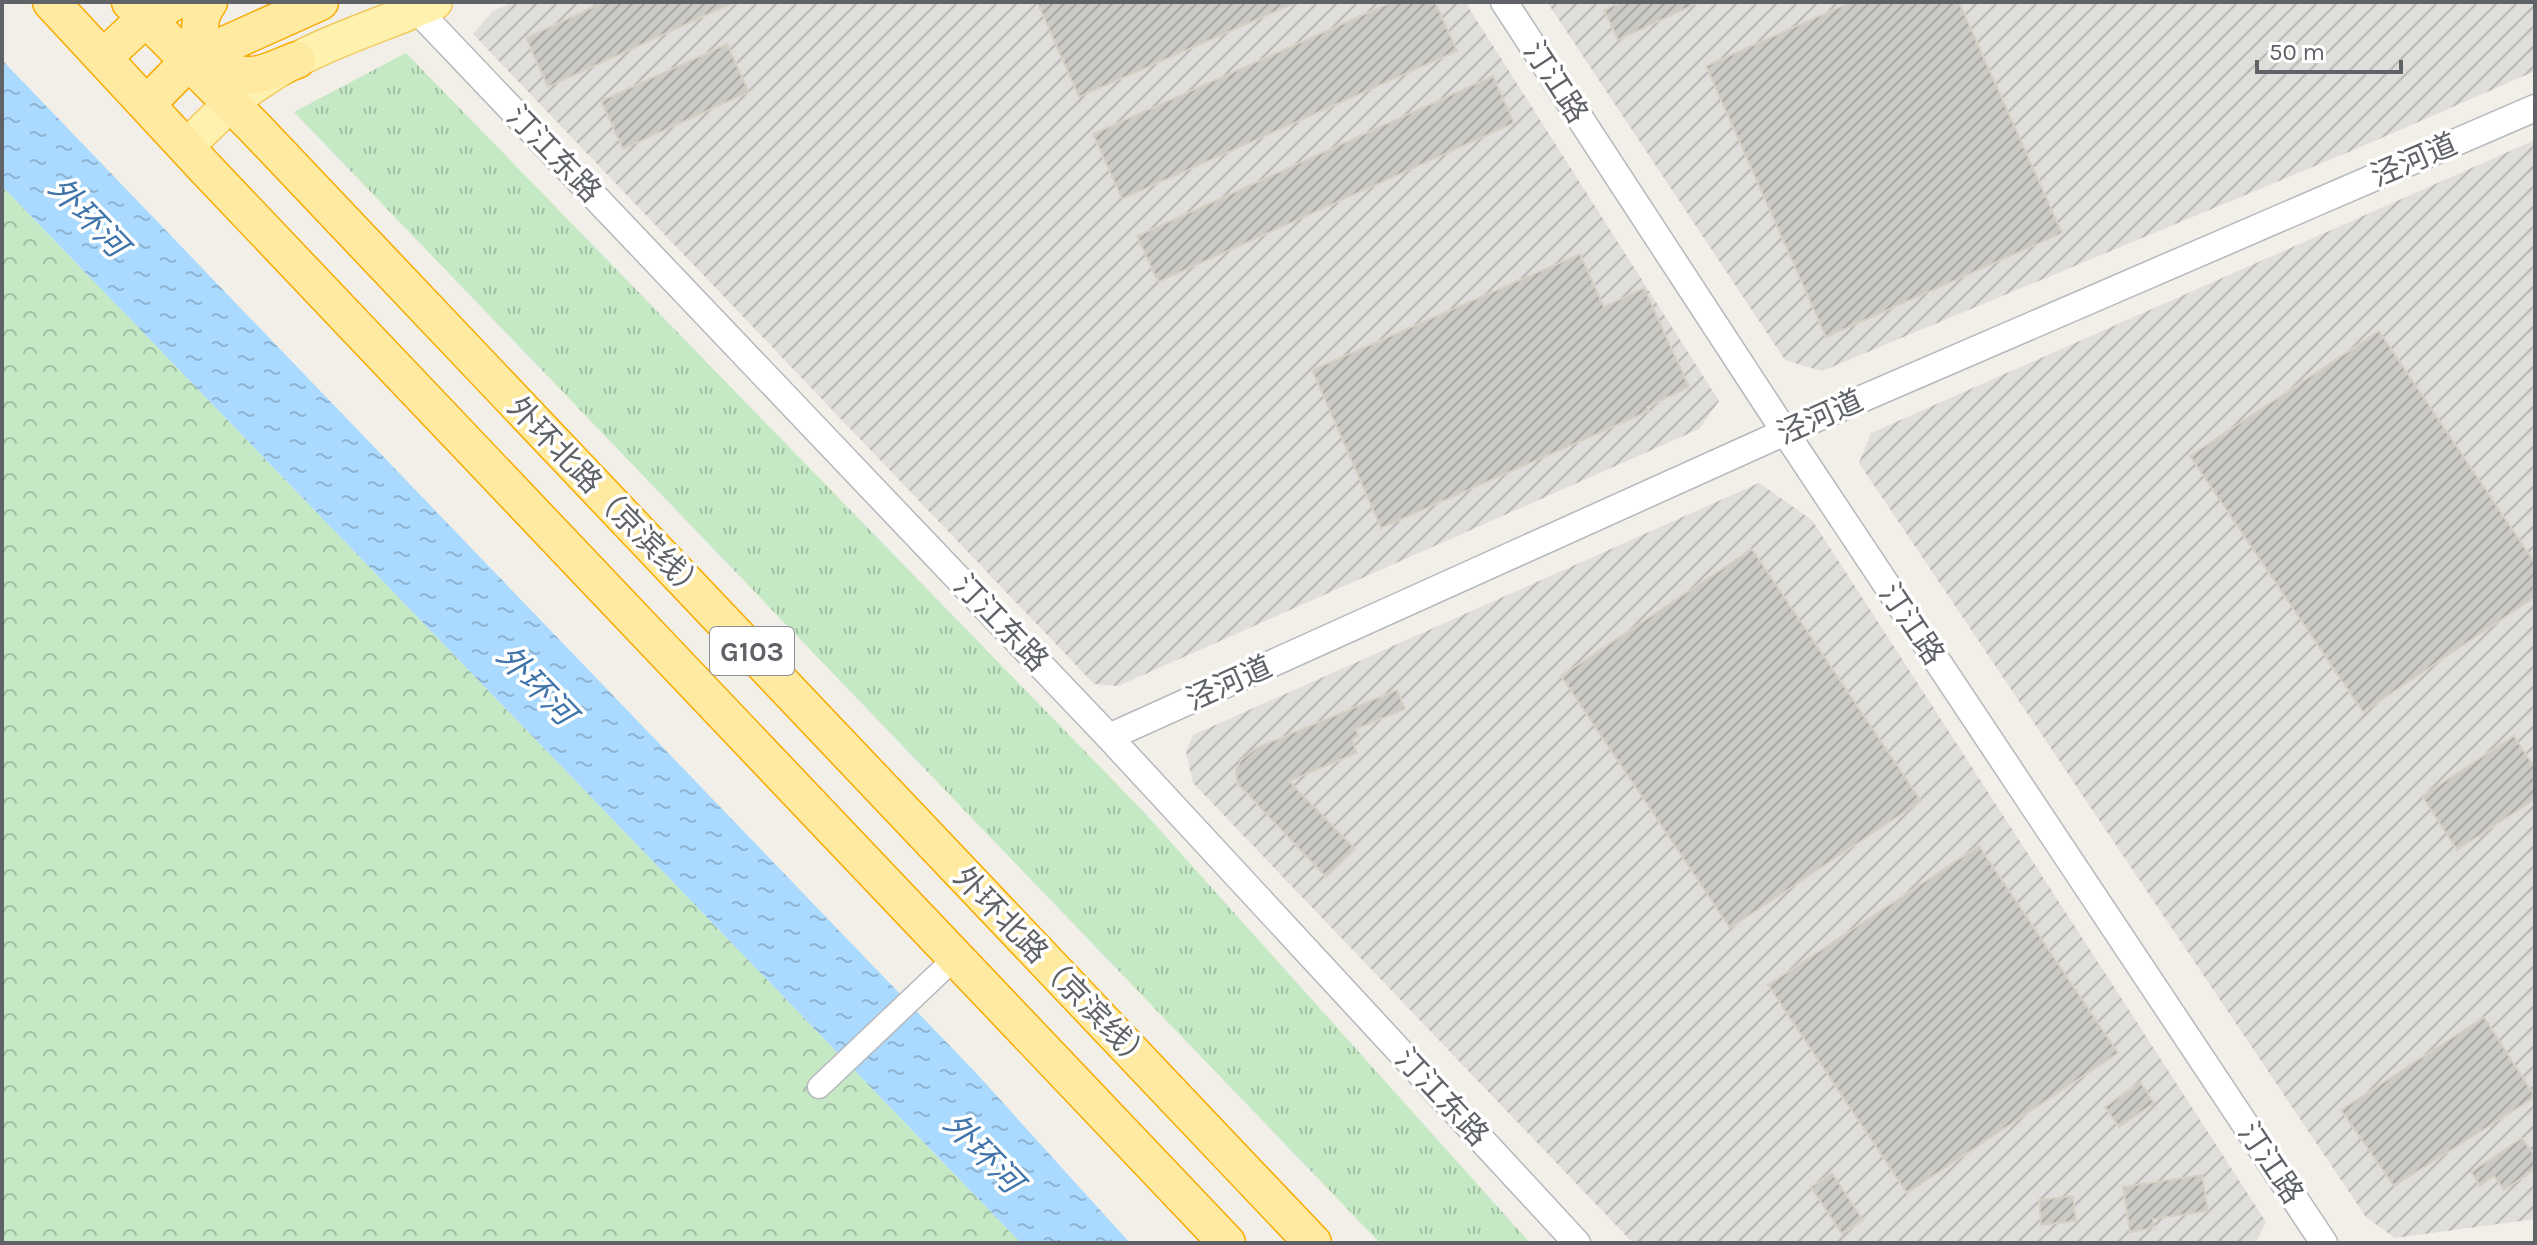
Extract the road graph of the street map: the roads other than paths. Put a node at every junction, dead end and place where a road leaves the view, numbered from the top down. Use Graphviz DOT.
graph roads {
  1 [pos="209,2"];
  2 [pos="320,2"];
  3 [pos="1504,2"];
  4 [pos="426,6"];
  5 [pos="66,7"];
  6 [pos="150,7"];
  7 [pos="104,57"];
  8 [pos="198,57"];
  9 [pos="297,60"];
  10 [pos="147,104"];
  11 [pos="230,105"];
  12 [pos="2535,108"];
  13 [pos="187,146"];
  14 [pos="1785,432"];
  15 [pos="1109,737"];
  16 [pos="956,957"];
  17 [pos="819,1087"];
  18 [pos="1227,1243"];
  19 [pos="1313,1243"];
  20 [pos="1577,1243"];
  21 [pos="2324,1243"];
  1 -- 8 [label="highway"];
  2 -- 8 [label="highway"];
  3 -- 14 [label="street, 汀江路"];
  4 -- 9 [label="main road"];
  4 -- 15 [label="street, 汀江东路"];
  5 -- 7 [label="highway, 外环北路（京滨线） / G103"];
  6 -- 7 [label="highway"];
  6 -- 8 [label="highway, 外环北路（京滨线） / G103"];
  7 -- 10 [label="highway, 外环北路（京滨线） / G103"];
  8 -- 9 [label="highway"];
  8 -- 10 [label="highway"];
  8 -- 11 [label="highway, 外环北路（京滨线） / G103"];
  9 -- 11 [label="main road"];
  10 -- 13 [label="highway, 外环北路（京滨线） / G103"];
  11 -- 13 [label="main road"];
  11 -- 19 [label="highway, 外环北路（京滨线） / G103"];
  12 -- 14 [label="street, 泾河道"];
  13 -- 16 [label="highway, 外环北路（京滨线） / G103"];
  14 -- 15 [label="street, 泾河道"];
  14 -- 21 [label="street, 汀江路"];
  15 -- 20 [label="street, 汀江东路"];
  16 -- 17 [label="street"];
  16 -- 18 [label="highway, 外环北路（京滨线） / G103"];
}
